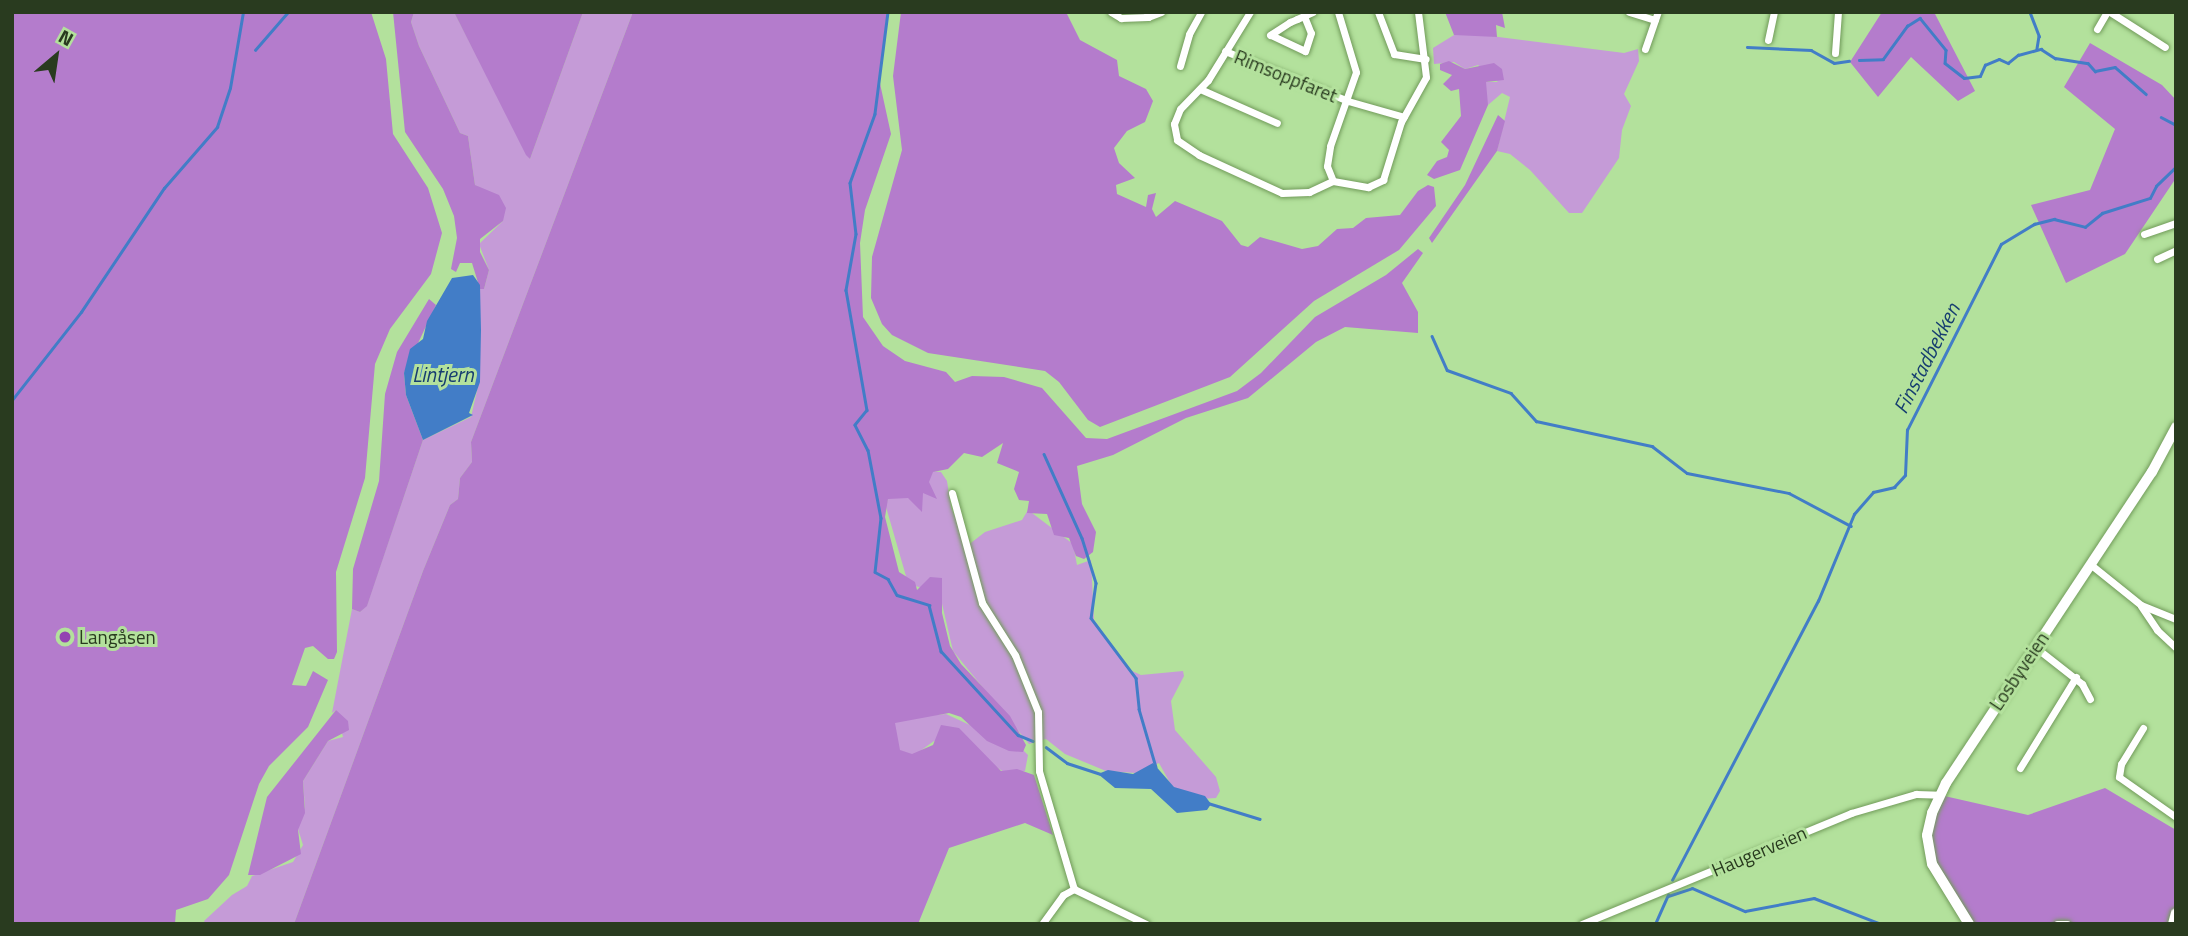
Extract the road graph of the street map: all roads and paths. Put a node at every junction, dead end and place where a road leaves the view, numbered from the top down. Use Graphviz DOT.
graph roads {
  1 [pos="1111,12"];
  2 [pos="1161,12"];
  3 [pos="1201,12"];
  4 [pos="1250,12"];
  5 [pos="1313,12"];
  6 [pos="1338,12"];
  7 [pos="1378,12"];
  8 [pos="1418,12"];
  9 [pos="1629,12"];
  10 [pos="1774,12"];
  11 [pos="1838,12"];
  12 [pos="2108,12"];
  13 [pos="1147,14"];
  14 [pos="1304,16"];
  15 [pos="1657,16"];
  16 [pos="2097,29"];
  17 [pos="1768,40"];
  18 [pos="2165,47"];
  19 [pos="1645,49"];
  20 [pos="1225,51"];
  21 [pos="1835,53"];
  22 [pos="1426,59"];
  23 [pos="1180,66"];
  24 [pos="1200,89"];
  25 [pos="1348,100"];
  26 [pos="1404,117"];
  27 [pos="1277,123"];
  28 [pos="1333,181"];
  29 [pos="2176,223"];
  30 [pos="2144,234"];
  31 [pos="2176,250"];
  32 [pos="2157,259"];
  33 [pos="2176,428"];
  34 [pos="952,493"];
  35 [pos="2090,564"];
  36 [pos="2141,605"];
  37 [pos="2176,620"];
  38 [pos="2035,647"];
  39 [pos="2176,648"];
  40 [pos="2076,677"];
  41 [pos="2090,699"];
  42 [pos="2143,728"];
  43 [pos="2020,768"];
  44 [pos="1940,795"];
  45 [pos="2176,817"];
  46 [pos="1074,889"];
  47 [pos="2176,913"];
  48 [pos="1042,924"];
  49 [pos="1146,924"];
  50 [pos="1582,924"];
  51 [pos="1969,924"];
  52 [pos="2057,924"];
  53 [pos="2067,924"];
  54 [pos="2173,924"];
  1 -- 13 [label="street"];
  2 -- 13 [label="street"];
  3 -- 23 [label="street"];
  4 -- 20 [label="street"];
  5 -- 14 [label="street, Rimsoppfaret"];
  6 -- 25 [label="street, Rimsoppfaret"];
  7 -- 22 [label="street"];
  8 -- 22 [label="street"];
  9 -- 15 [label="street"];
  10 -- 17 [label="street"];
  11 -- 21 [label="street"];
  12 -- 16 [label="street"];
  12 -- 18 [label="street"];
  14 -- 14 [label="street, Rimsoppfaret"];
  15 -- 19 [label="street"];
  20 -- 24 [label="street"];
  20 -- 25 [label="street, Rimsoppfaret"];
  22 -- 26 [label="street"];
  24 -- 27 [label="street"];
  24 -- 28 [label="street"];
  25 -- 26 [label="street, Rimsoppfaret"];
  25 -- 28 [label="street, Rimsoppfaret"];
  26 -- 28 [label="street"];
  29 -- 30 [label="street"];
  31 -- 32 [label="street"];
  33 -- 35 [label="main road, Losbyveien"];
  34 -- 46 [label="street"];
  35 -- 36 [label="street"];
  35 -- 38 [label="main road, Losbyveien"];
  36 -- 37 [label="street"];
  36 -- 39 [label="street"];
  38 -- 40 [label="street"];
  38 -- 44 [label="main road, Losbyveien"];
  40 -- 41 [label="street"];
  40 -- 43 [label="street"];
  42 -- 45 [label="street"];
  44 -- 50 [label="street, Haugerveien"];
  44 -- 51 [label="main road, Losbyveien"];
  46 -- 48 [label="street"];
  46 -- 49 [label="street"];
  47 -- 54 [label="main road"];
  52 -- 53 [label="street"];
}
